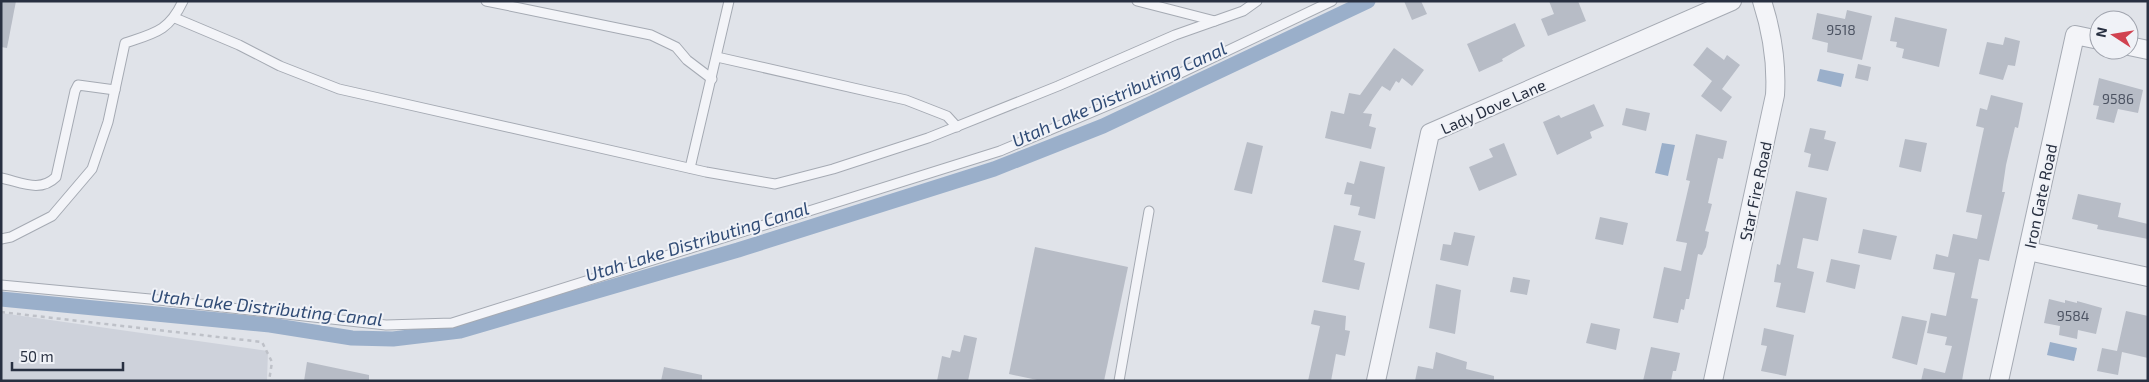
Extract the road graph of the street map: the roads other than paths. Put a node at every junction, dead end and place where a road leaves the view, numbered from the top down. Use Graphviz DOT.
graph roads {
  1 [pos="183,1"];
  2 [pos="486,1"];
  3 [pos="729,1"];
  4 [pos="1137,1"];
  5 [pos="1257,1"];
  6 [pos="1332,1"];
  7 [pos="1732,1"];
  8 [pos="1762,1"];
  9 [pos="175,18"];
  10 [pos="1216,21"];
  11 [pos="2089,38"];
  12 [pos="717,57"];
  13 [pos="712,79"];
  14 [pos="115,90"];
  15 [pos="957,127"];
  16 [pos="690,168"];
  17 [pos="1,178"];
  18 [pos="1149,211"];
  19 [pos="1,238"];
  20 [pos="2028,250"];
  21 [pos="2148,277"];
  22 [pos="1,285"];
  23 [pos="1119,381"];
  24 [pos="1376,381"];
  25 [pos="1713,381"];
  26 [pos="1999,381"];
  1 -- 9 [label="lane"];
  2 -- 13 [label="lane"];
  3 -- 12 [label="lane"];
  4 -- 10 [label="lane"];
  5 -- 10 [label="lane"];
  6 -- 22 [label="lane"];
  7 -- 24 [label="street, Lady Dove Lane"];
  8 -- 25 [label="street, Star Fire Road"];
  9 -- 14 [label="lane"];
  9 -- 16 [label="lane"];
  10 -- 15 [label="lane"];
  11 -- 20 [label="street, Iron Gate Road"];
  12 -- 13 [label="lane"];
  12 -- 15 [label="lane"];
  13 -- 16 [label="lane"];
  14 -- 17 [label="lane"];
  14 -- 19 [label="lane"];
  15 -- 16 [label="lane"];
  18 -- 23 [label="lane"];
  20 -- 21 [label="street"];
  20 -- 26 [label="street, Iron Gate Road"];
}
